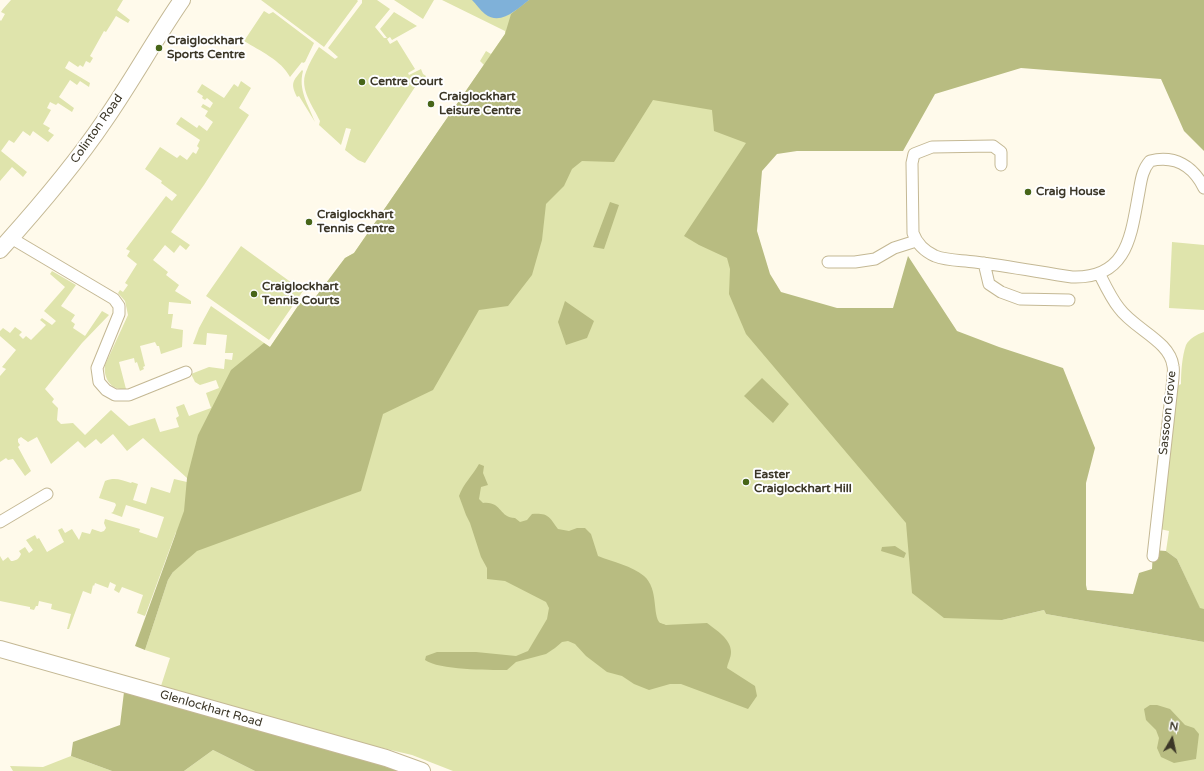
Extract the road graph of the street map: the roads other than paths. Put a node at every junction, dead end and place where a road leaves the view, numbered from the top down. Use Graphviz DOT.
graph roads {
  1 [pos="182,0"];
  2 [pos="1001,165"];
  3 [pos="1204,188"];
  4 [pos="11,238"];
  5 [pos="916,241"];
  6 [pos="0,250"];
  7 [pos="828,262"];
  8 [pos="984,263"];
  9 [pos="1099,273"];
  10 [pos="1069,300"];
  11 [pos="186,372"];
  12 [pos="47,494"];
  13 [pos="0,522"];
  14 [pos="1153,556"];
  15 [pos="0,649"];
  16 [pos="422,771"];
  1 -- 4 [label="street, Colinton Road"];
  2 -- 5 [label="street"];
  3 -- 9 [label="street"];
  4 -- 6 [label="street, Colinton Road"];
  4 -- 11 [label="street"];
  5 -- 7 [label="street"];
  5 -- 8 [label="street"];
  8 -- 9 [label="street"];
  8 -- 10 [label="street"];
  9 -- 14 [label="street, Sassoon Grove"];
  12 -- 13 [label="street"];
  15 -- 16 [label="street, Glenlockhart Road"];
}
